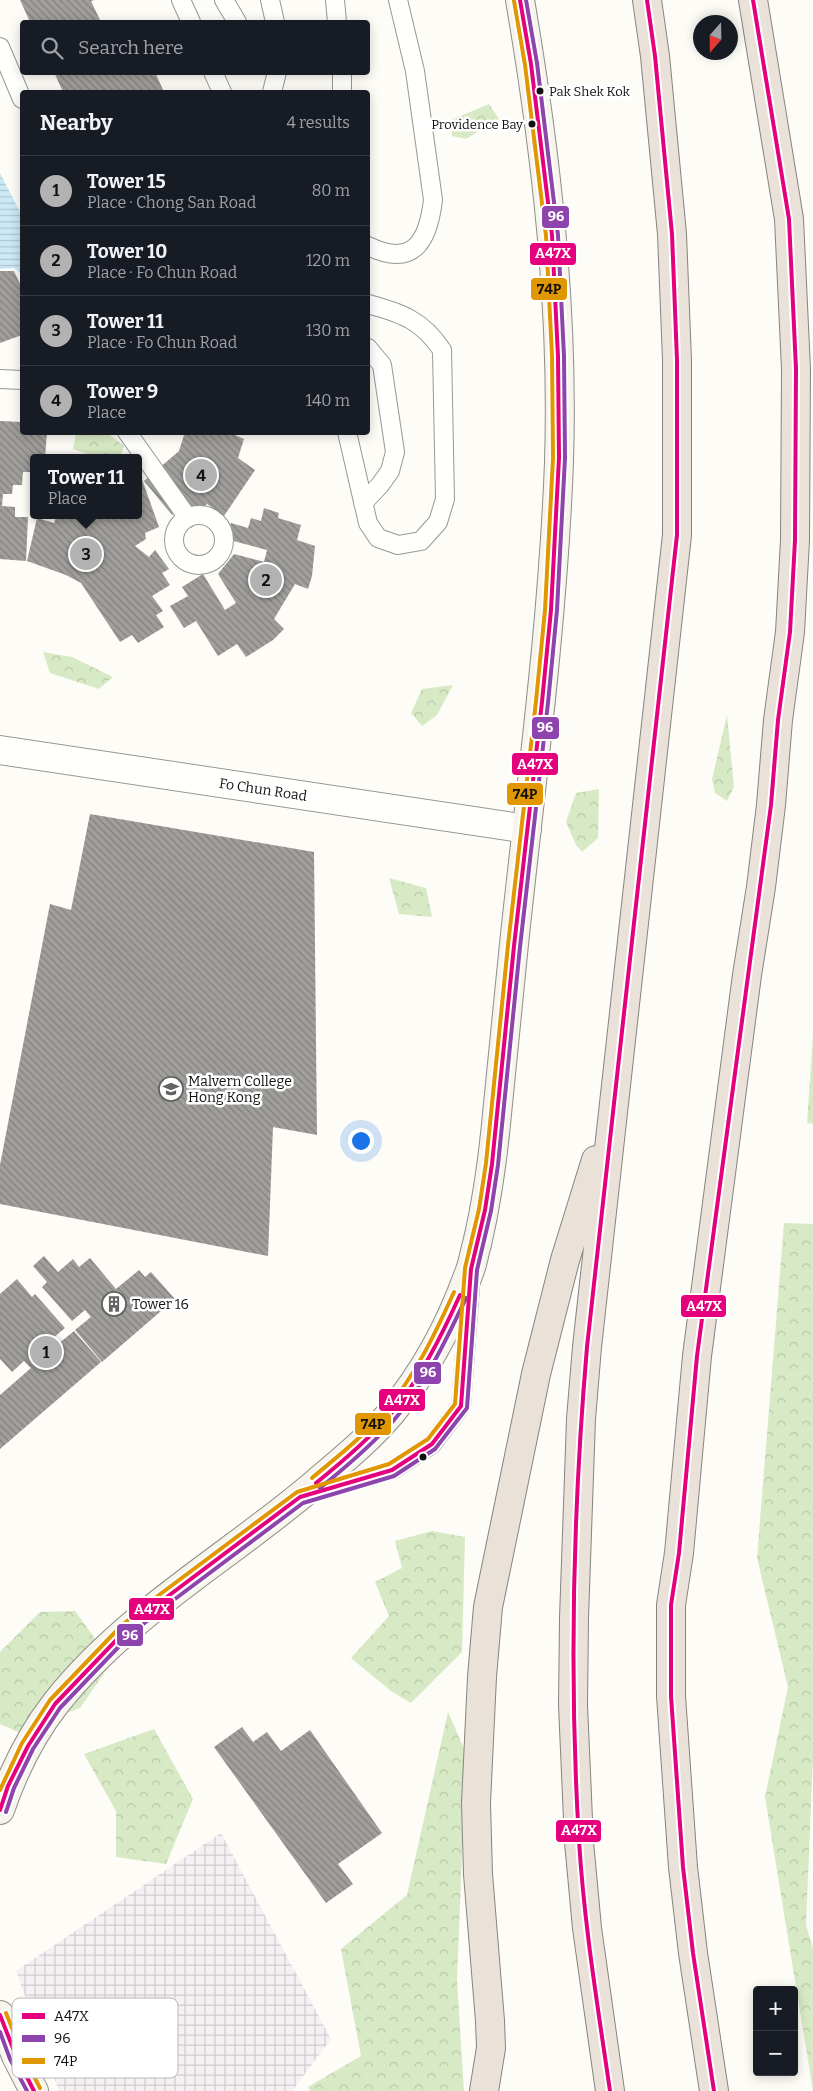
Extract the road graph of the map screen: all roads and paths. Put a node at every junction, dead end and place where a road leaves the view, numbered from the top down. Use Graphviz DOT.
graph roads {
  1 [pos="181,0"];
  2 [pos="224,0"];
  3 [pos="270,0"];
  4 [pos="335,0"];
  5 [pos="398,0"];
  6 [pos="520,0"];
  7 [pos="648,0"];
  8 [pos="753,0"];
  9 [pos="190,20"];
  10 [pos="236,20"];
  11 [pos="275,20"];
  12 [pos="337,20"];
  13 [pos="0,47"];
  14 [pos="214,75"];
  15 [pos="276,75"];
  16 [pos="342,75"];
  17 [pos="221,90"];
  18 [pos="272,90"];
  19 [pos="342,90"];
  20 [pos="20,95"];
  21 [pos="370,247"];
  22 [pos="370,305"];
  23 [pos="370,350"];
  24 [pos="0,379"];
  25 [pos="20,380"];
  26 [pos="129,435"];
  27 [pos="348,435"];
  28 [pos="363,503"];
  29 [pos="188,518"];
  30 [pos="0,750"];
  31 [pos="527,829"];
  32 [pos="617,1093"];
  33 [pos="471,1269"];
  34 [pos="300,1497"];
  35 [pos="0,1810"];
  36 [pos="0,2015"];
  37 [pos="12,2046"];
  38 [pos="27,2078"];
  39 [pos="34,2091"];
  40 [pos="484,2091"];
  41 [pos="610,2091"];
  42 [pos="714,2091"];
  1 -- 9 [label="lane"];
  2 -- 10 [label="lane"];
  3 -- 11 [label="lane"];
  4 -- 12 [label="lane"];
  5 -- 21 [label="lane"];
  6 -- 31 [label="main road"];
  7 -- 32 [label="highway"];
  8 -- 42 [label="highway"];
  13 -- 20 [label="lane"];
  14 -- 17 [label="lane"];
  15 -- 18 [label="lane"];
  16 -- 19 [label="lane"];
  22 -- 28 [label="lane"];
  23 -- 28 [label="lane"];
  24 -- 25 [label="lane"];
  26 -- 29 [label="lane"];
  27 -- 28 [label="lane"];
  30 -- 31 [label="street, Fo Chun Road"];
  31 -- 33 [label="main road"];
  32 -- 40 [label="highway"];
  32 -- 41 [label="highway"];
  33 -- 34 [label="main road"];
  33 -- 34 [label="lane"];
  34 -- 35 [label="main road"];
  36 -- 37 [label="main road"];
  38 -- 39 [label="main road"];
}
